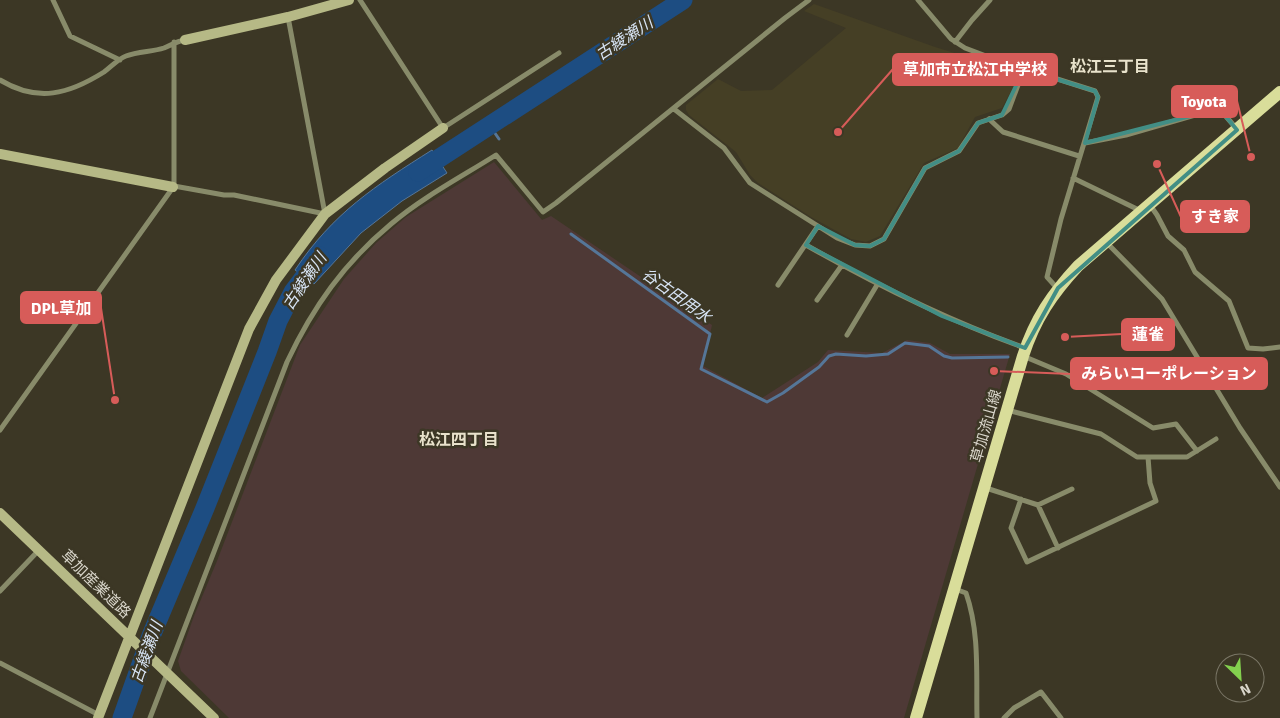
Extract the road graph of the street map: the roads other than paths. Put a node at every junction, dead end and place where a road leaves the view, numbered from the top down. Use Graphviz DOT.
graph roads {
  1 [pos="52,0"];
  2 [pos="350,0"];
  3 [pos="360,0"];
  4 [pos="809,0"];
  5 [pos="918,0"];
  6 [pos="990,0"];
  7 [pos="288,17"];
  8 [pos="185,40"];
  9 [pos="174,42"];
  10 [pos="955,42"];
  11 [pos="559,53"];
  12 [pos="120,60"];
  13 [pos="1024,69"];
  14 [pos="0,80"];
  15 [pos="1280,92"];
  16 [pos="674,108"];
  17 [pos="989,119"];
  18 [pos="443,128"];
  19 [pos="1237,130"];
  20 [pos="1085,144"];
  21 [pos="0,154"];
  22 [pos="1080,156"];
  23 [pos="1073,178"];
  24 [pos="173,187"];
  25 [pos="1145,208"];
  26 [pos="325,214"];
  27 [pos="818,226"];
  28 [pos="1106,242"];
  29 [pos="806,245"];
  30 [pos="842,265"];
  31 [pos="778,285"];
  32 [pos="877,285"];
  33 [pos="1058,288"];
  34 [pos="818,300"];
  35 [pos="847,334"];
  36 [pos="1280,346"];
  37 [pos="1024,352"];
  38 [pos="1007,410"];
  39 [pos="0,430"];
  40 [pos="1216,439"];
  41 [pos="1197,451"];
  42 [pos="1148,457"];
  43 [pos="1280,487"];
  44 [pos="985,488"];
  45 [pos="1072,489"];
  46 [pos="1021,499"];
  47 [pos="1038,505"];
  48 [pos="0,513"];
  49 [pos="1058,548"];
  50 [pos="39,550"];
  51 [pos="955,589"];
  52 [pos="0,591"];
  53 [pos="131,639"];
  54 [pos="0,663"];
  55 [pos="166,672"];
  56 [pos="99,716"];
  57 [pos="150,718"];
  58 [pos="214,718"];
  59 [pos="916,718"];
  60 [pos="977,718"];
  61 [pos="1004,718"];
  62 [pos="1061,718"];
  1 -- 12 [label="street"];
  2 -- 7 [label="street"];
  3 -- 18 [label="street"];
  4 -- 16 [label="street"];
  5 -- 10 [label="street"];
  6 -- 10 [label="street"];
  7 -- 8 [label="street"];
  7 -- 26 [label="street"];
  8 -- 9 [label="street"];
  9 -- 12 [label="street"];
  9 -- 24 [label="street"];
  10 -- 13 [label="street"];
  11 -- 18 [label="street"];
  12 -- 14 [label="street"];
  13 -- 17 [label="street"];
  13 -- 20 [label="street"];
  15 -- 19 [label="main road, 草加流山線"];
  16 -- 27 [label="street"];
  16 -- 55 [label="street"];
  17 -- 22 [label="street"];
  17 -- 27 [label="street"];
  18 -- 26 [label="street"];
  19 -- 20 [label="street"];
  19 -- 25 [label="main road, 草加流山線"];
  20 -- 22 [label="street"];
  21 -- 24 [label="street"];
  22 -- 23 [label="street"];
  23 -- 25 [label="street"];
  23 -- 33 [label="street"];
  24 -- 26 [label="street"];
  24 -- 39 [label="street"];
  25 -- 28 [label="main road, 草加流山線"];
  25 -- 36 [label="street"];
  26 -- 53 [label="street"];
  27 -- 29 [label="street"];
  28 -- 33 [label="main road, 草加流山線"];
  28 -- 43 [label="street"];
  29 -- 30 [label="street"];
  29 -- 31 [label="street"];
  30 -- 32 [label="street"];
  30 -- 34 [label="street"];
  32 -- 35 [label="street"];
  32 -- 37 [label="street"];
  33 -- 37 [label="main road, 草加流山線"];
  37 -- 38 [label="main road, 草加流山線"];
  37 -- 41 [label="street"];
  38 -- 42 [label="street"];
  38 -- 44 [label="main road, 草加流山線"];
  40 -- 41 [label="street"];
  41 -- 42 [label="street"];
  42 -- 49 [label="street"];
  44 -- 46 [label="street"];
  44 -- 51 [label="main road, 草加流山線"];
  45 -- 47 [label="street"];
  46 -- 47 [label="street"];
  46 -- 49 [label="street"];
  47 -- 49 [label="street"];
  48 -- 50 [label="street, 草加産業道路"];
  50 -- 52 [label="street"];
  50 -- 53 [label="street, 草加産業道路"];
  51 -- 59 [label="main road, 草加流山線"];
  51 -- 60 [label="street"];
  53 -- 55 [label="street, 草加産業道路"];
  53 -- 56 [label="street"];
  54 -- 56 [label="street"];
  55 -- 57 [label="street"];
  55 -- 58 [label="street, 草加産業道路"];
  61 -- 62 [label="street"];
}
